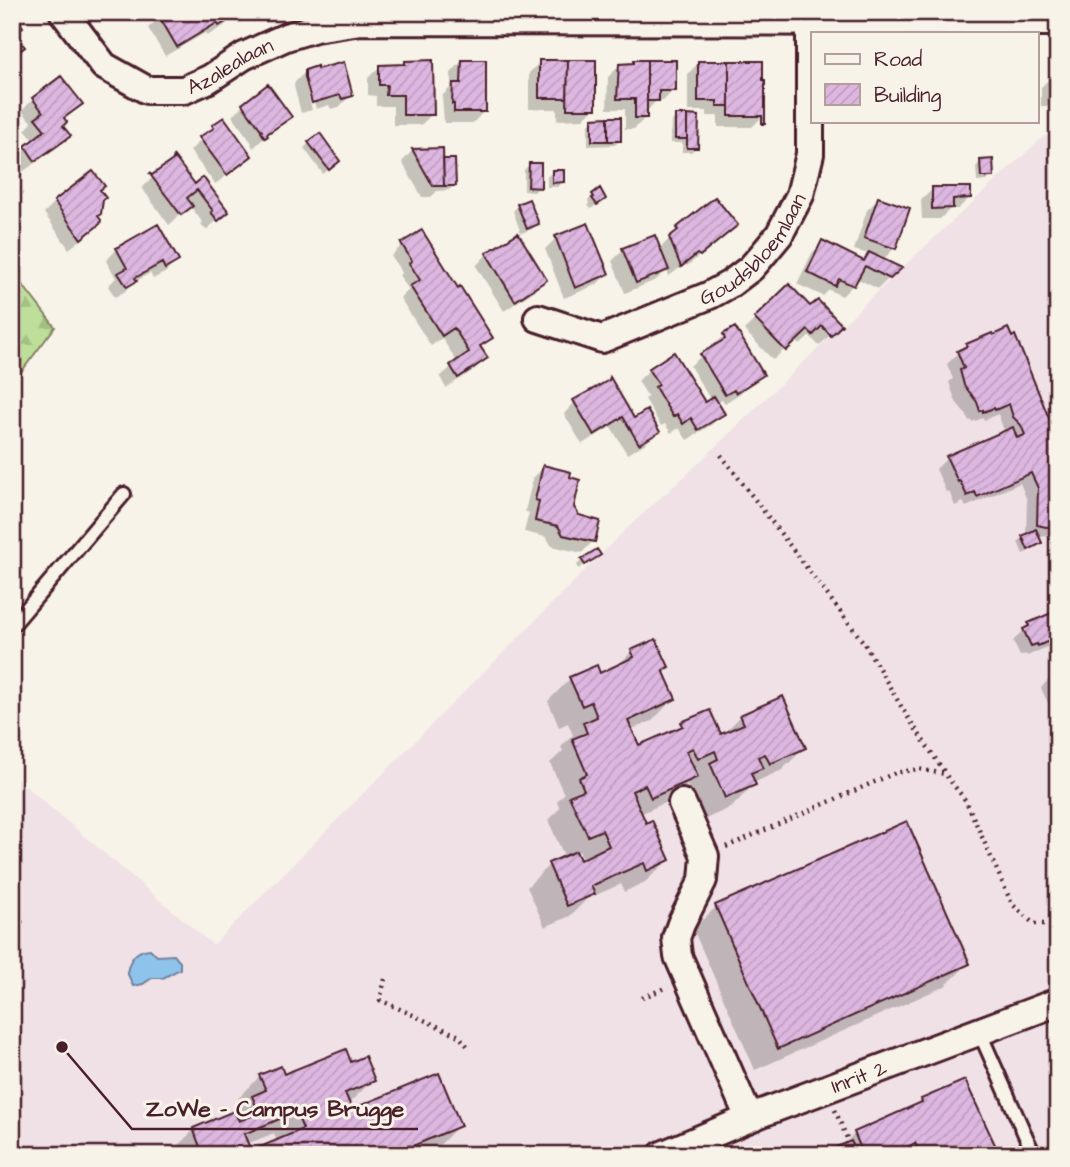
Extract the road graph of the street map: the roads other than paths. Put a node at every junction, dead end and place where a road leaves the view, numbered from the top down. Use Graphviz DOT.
graph roads {
  1 [pos="63,12"];
  2 [pos="810,22"];
  3 [pos="1058,22"];
  4 [pos="538,318"];
  5 [pos="124,494"];
  6 [pos="12,626"];
  7 [pos="682,803"];
  8 [pos="1058,1002"];
  9 [pos="979,1031"];
  10 [pos="750,1118"];
  11 [pos="694,1148"];
  12 [pos="662,1155"];
  13 [pos="1034,1155"];
  1 -- 2 [label="street, Azalealaan"];
  2 -- 3 [label="street, Azalealaan"];
  2 -- 4 [label="street, Goudsbloemlaan"];
  5 -- 6 [label="lane"];
  7 -- 10 [label="street"];
  8 -- 9 [label="street, Inrit 2"];
  9 -- 10 [label="street, Inrit 2"];
  9 -- 13 [label="lane"];
  10 -- 11 [label="street, Inrit 2"];
  11 -- 12 [label="street, Inrit 2"];
}
